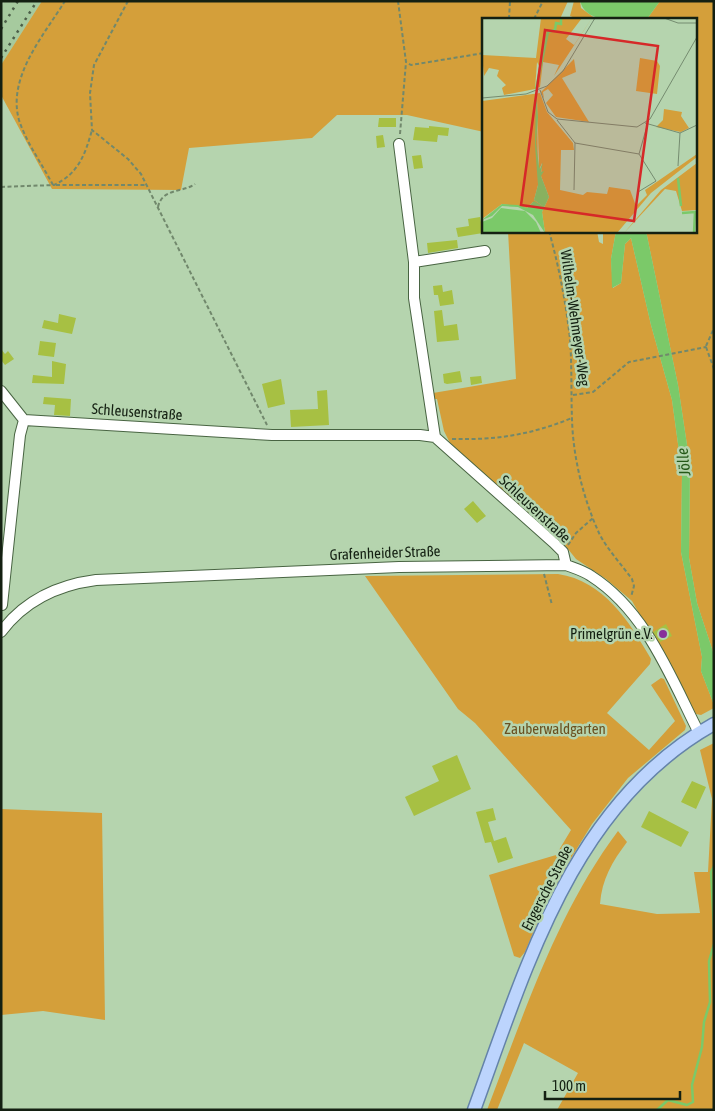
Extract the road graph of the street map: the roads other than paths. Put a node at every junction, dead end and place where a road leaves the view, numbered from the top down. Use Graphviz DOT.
graph roads {
  1 [pos="399,144"];
  2 [pos="485,251"];
  3 [pos="414,262"];
  4 [pos="1,391"];
  5 [pos="24,420"];
  6 [pos="434,437"];
  7 [pos="566,565"];
  8 [pos="2,605"];
  9 [pos="13,618"];
  10 [pos="1,632"];
  11 [pos="714,724"];
  12 [pos="699,733"];
  13 [pos="474,1110"];
  1 -- 3 [label="street"];
  2 -- 3 [label="street"];
  3 -- 6 [label="street"];
  4 -- 5 [label="street"];
  5 -- 6 [label="street, Schleusenstraße"];
  5 -- 8 [label="street"];
  6 -- 7 [label="street, Schleusenstraße"];
  7 -- 9 [label="street, Grafenheider Straße"];
  7 -- 12 [label="street, Grafenheider Straße"];
  8 -- 9 [label="street"];
  9 -- 10 [label="street, Grafenheider Straße"];
  11 -- 12 [label="main road, Engersche Straße"];
  12 -- 13 [label="main road, Engersche Straße"];
}
